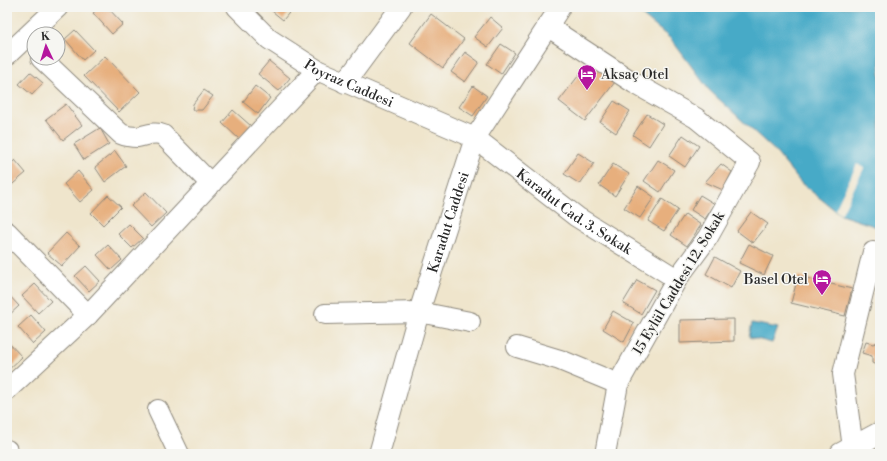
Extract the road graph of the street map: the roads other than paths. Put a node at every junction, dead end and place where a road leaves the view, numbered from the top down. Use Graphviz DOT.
graph roads {
  1 [pos="58,7"];
  2 [pos="237,7"];
  3 [pos="401,7"];
  4 [pos="559,9"];
  5 [pos="43,26"];
  6 [pos="547,26"];
  7 [pos="26,47"];
  8 [pos="7,55"];
  9 [pos="49,66"];
  10 [pos="317,70"];
  11 [pos="345,83"];
  12 [pos="475,138"];
  13 [pos="211,184"];
  14 [pos="7,232"];
  15 [pos="873,252"];
  16 [pos="677,279"];
  17 [pos="419,312"];
  18 [pos="325,314"];
  19 [pos="88,315"];
  20 [pos="470,322"];
  21 [pos="517,347"];
  22 [pos="618,384"];
  23 [pos="7,390"];
  24 [pos="158,410"];
  25 [pos="880,433"];
  26 [pos="7,450"];
  27 [pos="847,451"];
  28 [pos="8,454"];
  29 [pos="179,454"];
  30 [pos="379,454"];
  31 [pos="605,454"];
  1 -- 5 [label="street"];
  2 -- 10 [label="street, Poyraz Caddesi"];
  3 -- 11 [label="street"];
  4 -- 6 [label="street, Karadut Caddesi"];
  6 -- 12 [label="street, Karadut Caddesi"];
  6 -- 16 [label="street, 15 Eylül Caddesi 12. Sokak"];
  7 -- 8 [label="street"];
  9 -- 13 [label="street"];
  10 -- 11 [label="street, Poyraz Caddesi"];
  10 -- 13 [label="street"];
  11 -- 12 [label="street, Poyraz Caddesi"];
  12 -- 16 [label="street, Karadut Cad. 3. Sokak"];
  12 -- 17 [label="street, Karadut Caddesi"];
  13 -- 19 [label="street"];
  14 -- 19 [label="street"];
  15 -- 27 [label="street"];
  16 -- 22 [label="street, 15 Eylül Caddesi 12. Sokak"];
  17 -- 18 [label="street"];
  17 -- 20 [label="street"];
  17 -- 30 [label="street, Karadut Caddesi"];
  19 -- 23 [label="street"];
  21 -- 22 [label="street"];
  22 -- 31 [label="street, 15 Eylül Caddesi 12. Sokak"];
  24 -- 29 [label="street"];
  25 -- 27 [label="main road"];
  26 -- 28 [label="street"];
}
